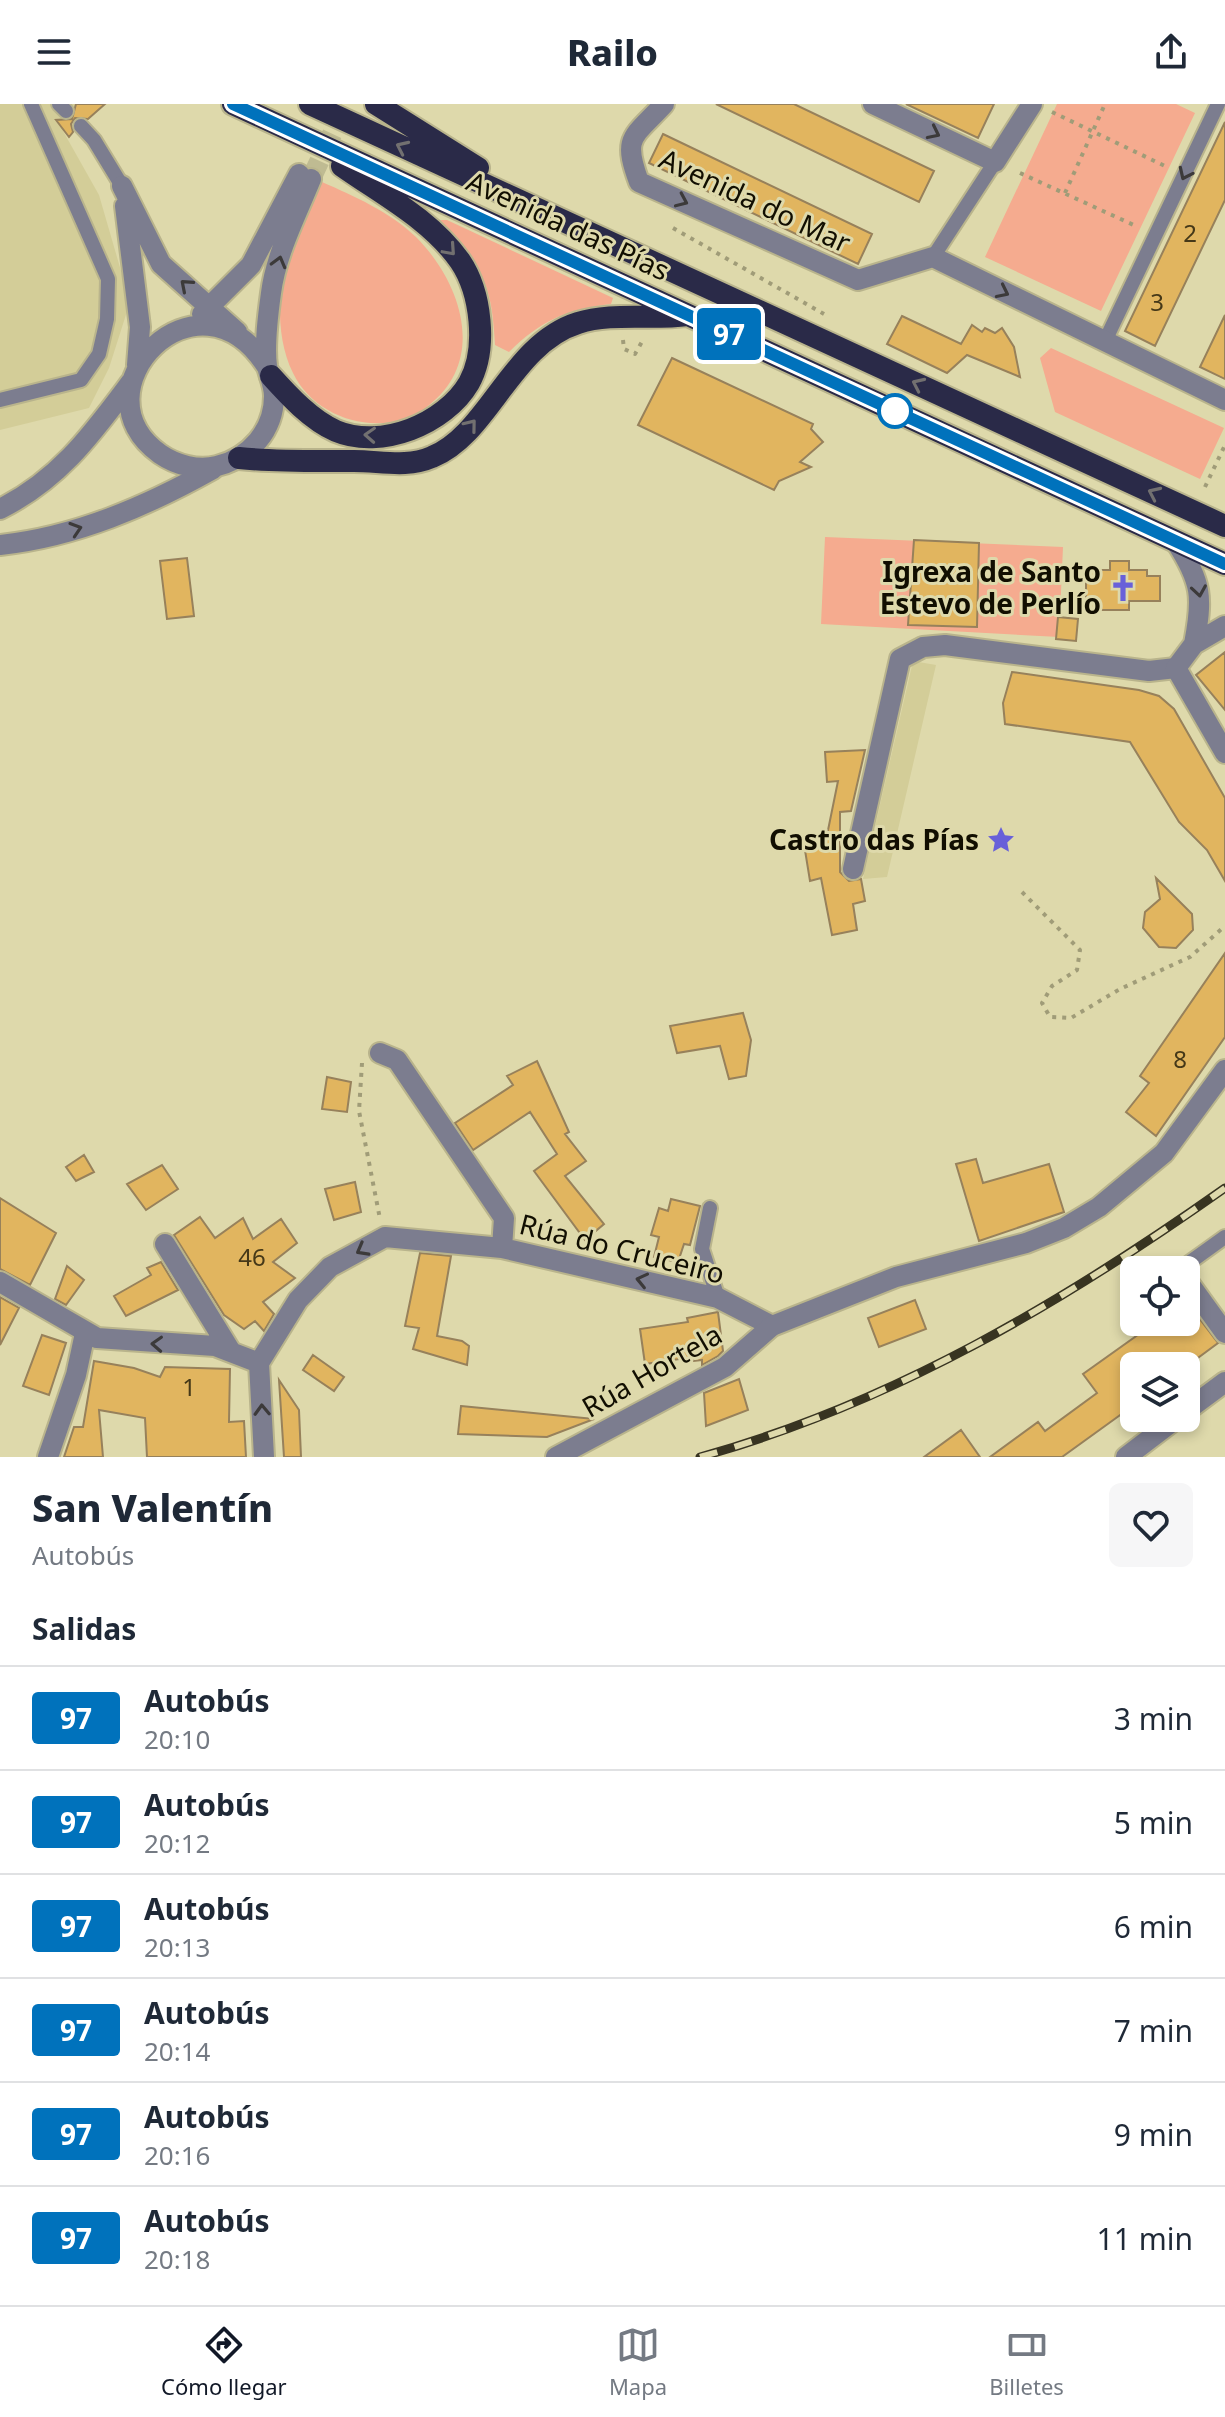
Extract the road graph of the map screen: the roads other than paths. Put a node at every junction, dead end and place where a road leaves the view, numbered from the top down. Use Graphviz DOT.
graph roads {
  1 [pos="31,104"];
  2 [pos="233,104"];
  3 [pos="310,104"];
  4 [pos="376,104"];
  5 [pos="664,104"];
  6 [pos="873,104"];
  7 [pos="1218,104"];
  8 [pos="1041,108"];
  9 [pos="81,126"];
  10 [pos="299,135"];
  11 [pos="995,162"];
  12 [pos="122,186"];
  13 [pos="553,216"];
  14 [pos="933,257"];
  15 [pos="210,306"];
  16 [pos="687,315"];
  17 [pos="190,326"];
  18 [pos="243,338"];
  19 [pos="1105,341"];
  20 [pos="269,372"];
  21 [pos="134,374"];
  22 [pos="0,400"];
  23 [pos="1225,400"];
  24 [pos="239,458"];
  25 [pos="216,467"];
  26 [pos="0,509"];
  27 [pos="1225,526"];
  28 [pos="1176,542"];
  29 [pos="0,545"];
  30 [pos="1225,564"];
  31 [pos="1225,626"];
  32 [pos="1194,644"];
  33 [pos="1176,668"];
  34 [pos="1225,753"];
  35 [pos="853,869"];
  36 [pos="372,1054"];
  37 [pos="1225,1070"];
  38 [pos="710,1208"];
  39 [pos="1225,1237"];
  40 [pos="165,1244"];
  41 [pos="502,1248"];
  42 [pos="1199,1256"];
  43 [pos="0,1282"];
  44 [pos="718,1298"];
  45 [pos="1200,1298"];
  46 [pos="772,1326"];
  47 [pos="85,1333"];
  48 [pos="1225,1333"];
  49 [pos="230,1350"];
  50 [pos="259,1363"];
  51 [pos="1225,1382"];
  52 [pos="1200,1401"];
  53 [pos="1159,1432"];
  54 [pos="48,1457"];
  55 [pos="264,1457"];
  56 [pos="556,1457"];
  57 [pos="1126,1457"];
  1 -- 22 [label="lane"];
  2 -- 10 [label="highway, Avenida das Pías"];
  13 -- 3 [label="highway, Avenida das Pías, one-way"];
  4 -- 13 [label="highway"];
  5 -- 14 [label="street, Avenida do Mar, one-way"];
  6 -- 11 [label="street, one-way"];
  7 -- 19 [label="lane, one-way"];
  8 -- 11 [label="street"];
  9 -- 12 [label="lane"];
  10 -- 16 [label="highway, Avenida das Pías"];
  10 -- 20 [label="highway, one-way"];
  11 -- 14 [label="lane"];
  15 -- 12 [label="street, one-way"];
  12 -- 21 [label="street"];
  27 -- 13 [label="highway, Avenida das Pías, one-way"];
  14 -- 19 [label="street, one-way"];
  15 -- 17 [label="street"];
  15 -- 18 [label="street"];
  20 -- 15 [label="street, one-way"];
  24 -- 16 [label="highway, one-way"];
  16 -- 28 [label="highway, Avenida das Pías"];
  17 -- 18 [label="street"];
  17 -- 21 [label="street"];
  18 -- 20 [label="street"];
  19 -- 23 [label="street"];
  20 -- 24 [label="street"];
  21 -- 25 [label="street"];
  21 -- 26 [label="street"];
  24 -- 25 [label="street"];
  29 -- 25 [label="street, one-way"];
  28 -- 30 [label="highway, Avenida das Pías"];
  28 -- 32 [label="street, one-way"];
  31 -- 32 [label="street"];
  32 -- 33 [label="street"];
  33 -- 34 [label="street"];
  33 -- 35 [label="street"];
  36 -- 41 [label="street"];
  37 -- 46 [label="street"];
  38 -- 44 [label="lane"];
  39 -- 42 [label="lane"];
  40 -- 49 [label="street"];
  44 -- 41 [label="street, Rúa do Cruceiro, one-way"];
  41 -- 50 [label="street, Rúa do Cruceiro, one-way"];
  43 -- 47 [label="street"];
  44 -- 46 [label="street, Rúa do Cruceiro"];
  45 -- 48 [label="street"];
  46 -- 56 [label="street, Rúa Hortela"];
  49 -- 47 [label="street, one-way"];
  47 -- 54 [label="street"];
  49 -- 50 [label="street"];
  55 -- 50 [label="street, one-way"];
  51 -- 52 [label="street"];
  53 -- 57 [label="street"];
}
